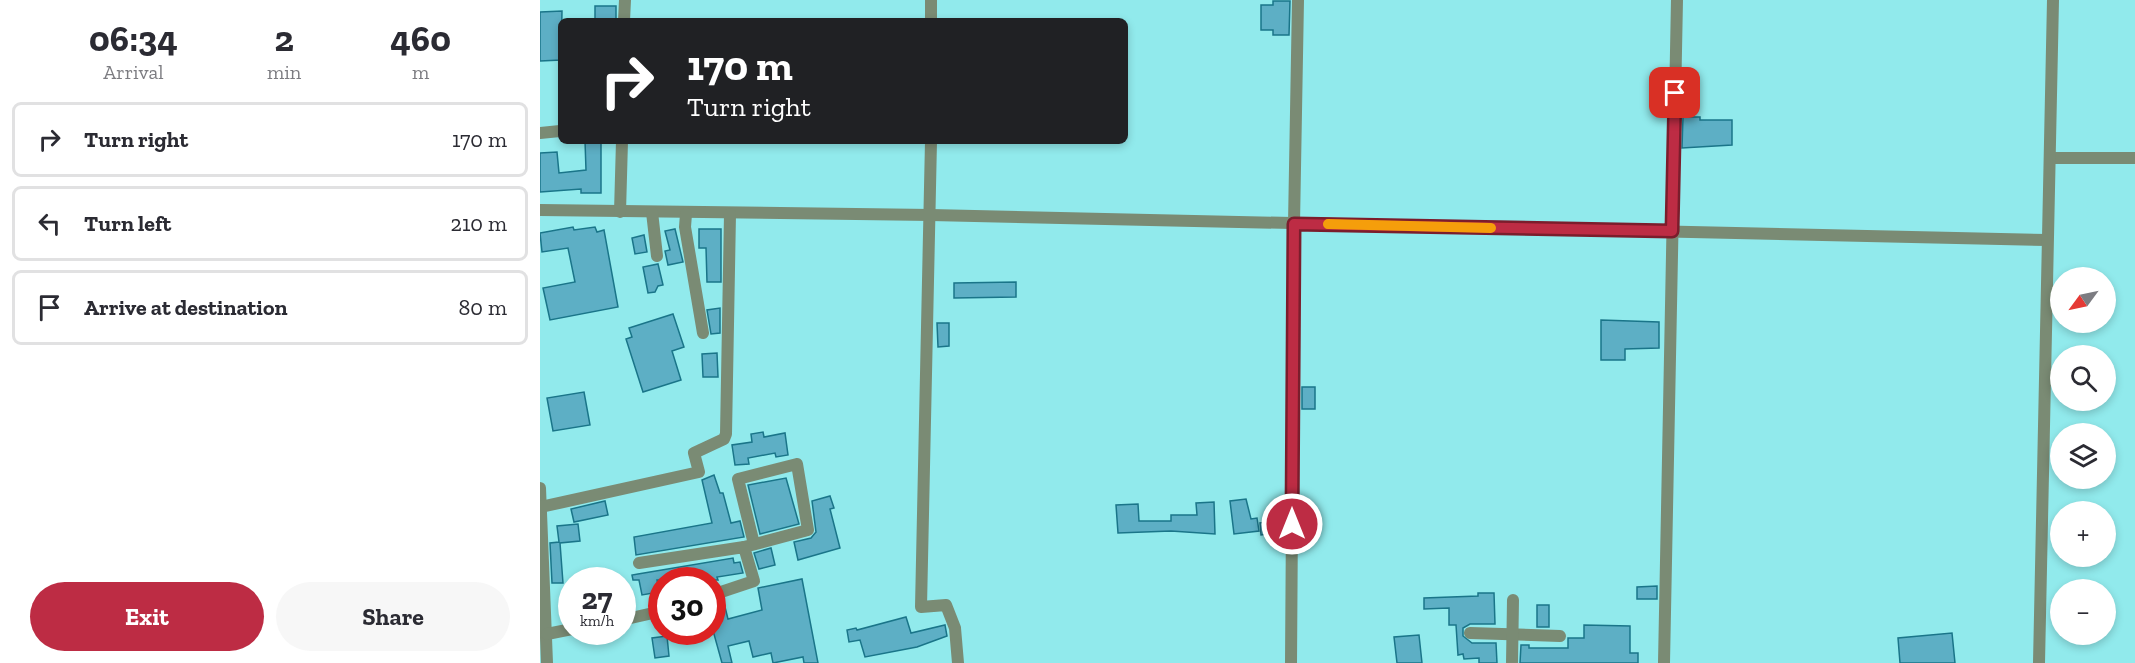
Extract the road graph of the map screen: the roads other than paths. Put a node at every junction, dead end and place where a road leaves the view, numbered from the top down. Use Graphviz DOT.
graph roads {
  1 [pos="625,0"];
  2 [pos="932,0"];
  3 [pos="1298,0"];
  4 [pos="1677,0"];
  5 [pos="2053,0"];
  6 [pos="624,18"];
  7 [pos="931,18"];
  8 [pos="558,131"];
  9 [pos="540,134"];
  10 [pos="622,144"];
  11 [pos="931,144"];
  12 [pos="2050,158"];
  13 [pos="2135,158"];
  14 [pos="540,210"];
  15 [pos="620,212"];
  16 [pos="652,212"];
  17 [pos="686,214"];
  18 [pos="730,214"];
  19 [pos="931,215"];
  20 [pos="1294,224"];
  21 [pos="1672,231"];
  22 [pos="2047,240"];
  23 [pos="657,256"];
  24 [pos="703,333"];
  25 [pos="540,488"];
  26 [pos="541,503"];
  27 [pos="749,546"];
  28 [pos="639,563"];
  29 [pos="726,590"];
  30 [pos="1514,600"];
  31 [pos="558,632"];
  32 [pos="1470,633"];
  33 [pos="547,634"];
  34 [pos="1560,636"];
  35 [pos="1511,637"];
  36 [pos="547,663"];
  37 [pos="958,663"];
  38 [pos="1291,663"];
  39 [pos="1512,663"];
  40 [pos="1664,663"];
  41 [pos="2039,663"];
  1 -- 6 [label="street"];
  2 -- 7 [label="street"];
  3 -- 20 [label="street"];
  4 -- 21 [label="street"];
  5 -- 12 [label="street"];
  8 -- 9 [label="street"];
  10 -- 15 [label="street"];
  11 -- 19 [label="street"];
  12 -- 13 [label="street"];
  12 -- 22 [label="street"];
  14 -- 15 [label="street"];
  15 -- 16 [label="street"];
  16 -- 17 [label="street"];
  16 -- 23 [label="street"];
  17 -- 18 [label="street"];
  17 -- 24 [label="street"];
  18 -- 19 [label="street"];
  18 -- 26 [label="street"];
  19 -- 20 [label="street"];
  19 -- 37 [label="street"];
  20 -- 21 [label="street"];
  20 -- 38 [label="street"];
  21 -- 22 [label="street"];
  21 -- 40 [label="street"];
  22 -- 41 [label="street"];
  25 -- 26 [label="street"];
  26 -- 33 [label="street"];
  27 -- 27 [label="street"];
  27 -- 28 [label="street"];
  27 -- 29 [label="street"];
  30 -- 35 [label="street"];
  31 -- 33 [label="street"];
  32 -- 35 [label="street"];
  33 -- 36 [label="street"];
  34 -- 35 [label="street"];
  35 -- 39 [label="street"];
}
